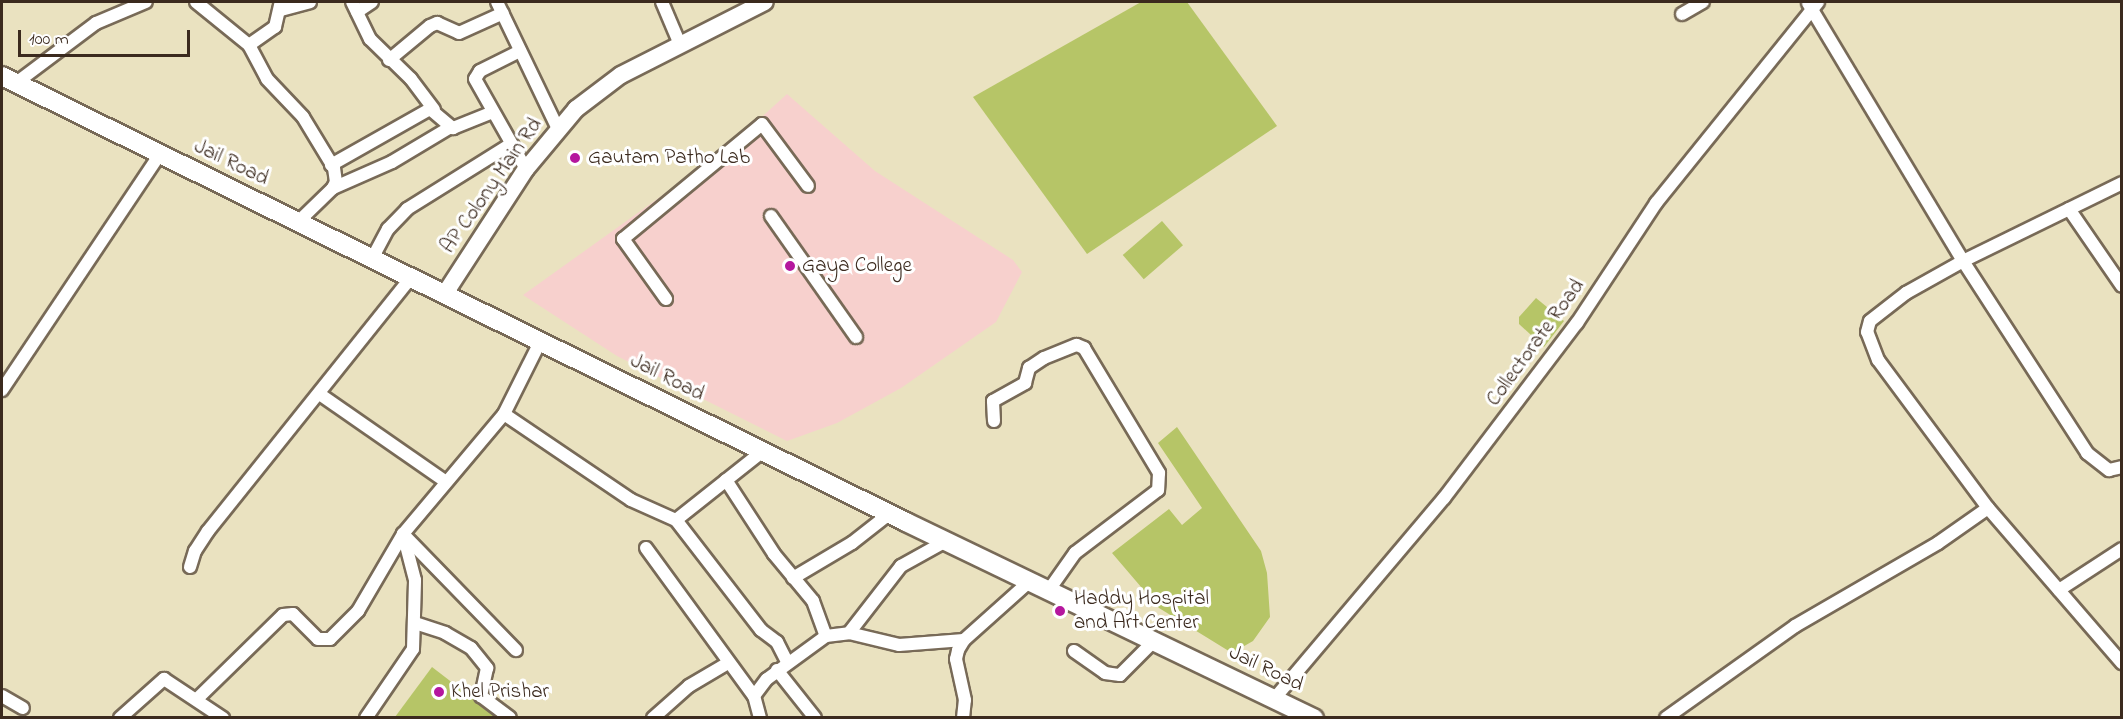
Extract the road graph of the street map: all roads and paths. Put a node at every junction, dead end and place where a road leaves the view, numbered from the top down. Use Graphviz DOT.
graph roads {
  1 [pos="146,2"];
  2 [pos="196,2"];
  3 [pos="310,2"];
  4 [pos="372,2"];
  5 [pos="662,2"];
  6 [pos="1703,2"];
  7 [pos="758,3"];
  8 [pos="1813,4"];
  9 [pos="281,6"];
  10 [pos="355,7"];
  11 [pos="500,7"];
  12 [pos="1682,14"];
  13 [pos="679,42"];
  14 [pos="249,45"];
  15 [pos="520,51"];
  16 [pos="388,60"];
  17 [pos="9,80"];
  18 [pos="434,109"];
  19 [pos="493,111"];
  20 [pos="449,128"];
  21 [pos="558,129"];
  22 [pos="511,144"];
  23 [pos="160,154"];
  24 [pos="331,165"];
  25 [pos="526,169"];
  26 [pos="2121,183"];
  27 [pos="808,186"];
  28 [pos="333,188"];
  29 [pos="2069,209"];
  30 [pos="771,216"];
  31 [pos="299,221"];
  32 [pos="373,257"];
  33 [pos="1963,261"];
  34 [pos="412,276"];
  35 [pos="2121,286"];
  36 [pos="446,292"];
  37 [pos="666,299"];
  38 [pos="856,337"];
  39 [pos="541,340"];
  40 [pos="2,390"];
  41 [pos="321,394"];
  42 [pos="504,414"];
  43 [pos="994,421"];
  44 [pos="763,451"];
  45 [pos="2121,466"];
  46 [pos="726,480"];
  47 [pos="446,482"];
  48 [pos="1988,508"];
  49 [pos="889,514"];
  50 [pos="676,520"];
  51 [pos="403,534"];
  52 [pos="946,541"];
  53 [pos="646,548"];
  54 [pos="2121,549"];
  55 [pos="190,567"];
  56 [pos="793,578"];
  57 [pos="1031,580"];
  58 [pos="1049,590"];
  59 [pos="2059,590"];
  60 [pos="415,623"];
  61 [pos="849,633"];
  62 [pos="826,636"];
  63 [pos="964,640"];
  64 [pos="1155,640"];
  65 [pos="516,650"];
  66 [pos="1074,651"];
  67 [pos="728,663"];
  68 [pos="2121,663"];
  69 [pos="782,666"];
  70 [pos="2,696"];
  71 [pos="754,696"];
  72 [pos="198,698"];
  73 [pos="1274,699"];
  74 [pos="23,708"];
  75 [pos="120,717"];
  76 [pos="223,717"];
  77 [pos="366,717"];
  78 [pos="510,717"];
  79 [pos="653,717"];
  80 [pos="760,717"];
  81 [pos="815,717"];
  82 [pos="963,717"];
  83 [pos="1314,717"];
  84 [pos="1666,717"];
  1 -- 17 [label="street"];
  2 -- 14 [label="street"];
  3 -- 9 [label="street"];
  4 -- 10 [label="street"];
  5 -- 13 [label="street"];
  6 -- 12 [label="street"];
  7 -- 13 [label="street, AP Colony Main Rd"];
  8 -- 33 [label="street"];
  8 -- 73 [label="street, Collectorate Road"];
  9 -- 14 [label="street"];
  10 -- 16 [label="street"];
  11 -- 15 [label="street"];
  11 -- 16 [label="street"];
  13 -- 21 [label="street, AP Colony Main Rd"];
  14 -- 24 [label="street"];
  15 -- 19 [label="street"];
  15 -- 21 [label="street"];
  16 -- 18 [label="street"];
  17 -- 23 [label="main road, Jail Road"];
  18 -- 20 [label="street"];
  18 -- 24 [label="street"];
  19 -- 20 [label="street"];
  19 -- 22 [label="street"];
  20 -- 28 [label="street"];
  21 -- 25 [label="street, AP Colony Main Rd"];
  22 -- 25 [label="street"];
  22 -- 32 [label="street"];
  23 -- 31 [label="main road, Jail Road"];
  23 -- 40 [label="street"];
  24 -- 28 [label="street"];
  25 -- 36 [label="street, AP Colony Main Rd"];
  26 -- 29 [label="street"];
  27 -- 37 [label="street"];
  28 -- 31 [label="street"];
  29 -- 33 [label="street"];
  29 -- 35 [label="street"];
  30 -- 38 [label="street"];
  31 -- 32 [label="main road, Jail Road"];
  32 -- 34 [label="main road, Jail Road"];
  33 -- 45 [label="street"];
  33 -- 48 [label="street"];
  34 -- 36 [label="main road, Jail Road"];
  34 -- 41 [label="street"];
  36 -- 39 [label="main road, Jail Road"];
  39 -- 42 [label="street"];
  39 -- 44 [label="main road, Jail Road"];
  41 -- 47 [label="street"];
  41 -- 55 [label="street"];
  42 -- 47 [label="street"];
  42 -- 50 [label="street"];
  43 -- 58 [label="street"];
  44 -- 46 [label="street"];
  44 -- 49 [label="main road, Jail Road"];
  46 -- 50 [label="street"];
  46 -- 56 [label="street"];
  47 -- 51 [label="street"];
  48 -- 59 [label="street"];
  48 -- 84 [label="street"];
  49 -- 52 [label="main road, Jail Road"];
  49 -- 56 [label="street"];
  50 -- 69 [label="street"];
  51 -- 60 [label="street"];
  51 -- 65 [label="street"];
  51 -- 72 [label="street"];
  52 -- 57 [label="main road, Jail Road"];
  52 -- 61 [label="street"];
  53 -- 67 [label="street"];
  54 -- 59 [label="street"];
  56 -- 62 [label="street"];
  57 -- 58 [label="main road, Jail Road"];
  57 -- 63 [label="street"];
  58 -- 64 [label="main road, Jail Road"];
  59 -- 68 [label="street"];
  60 -- 77 [label="street"];
  60 -- 78 [label="street"];
  61 -- 62 [label="street"];
  61 -- 63 [label="street"];
  62 -- 69 [label="street"];
  63 -- 82 [label="street"];
  64 -- 66 [label="street"];
  64 -- 73 [label="main road, Jail Road"];
  67 -- 71 [label="street"];
  67 -- 79 [label="street"];
  69 -- 71 [label="street"];
  69 -- 81 [label="street"];
  70 -- 74 [label="street"];
  71 -- 80 [label="street"];
  72 -- 75 [label="street"];
  72 -- 76 [label="street"];
  73 -- 83 [label="main road, Jail Road"];
}
